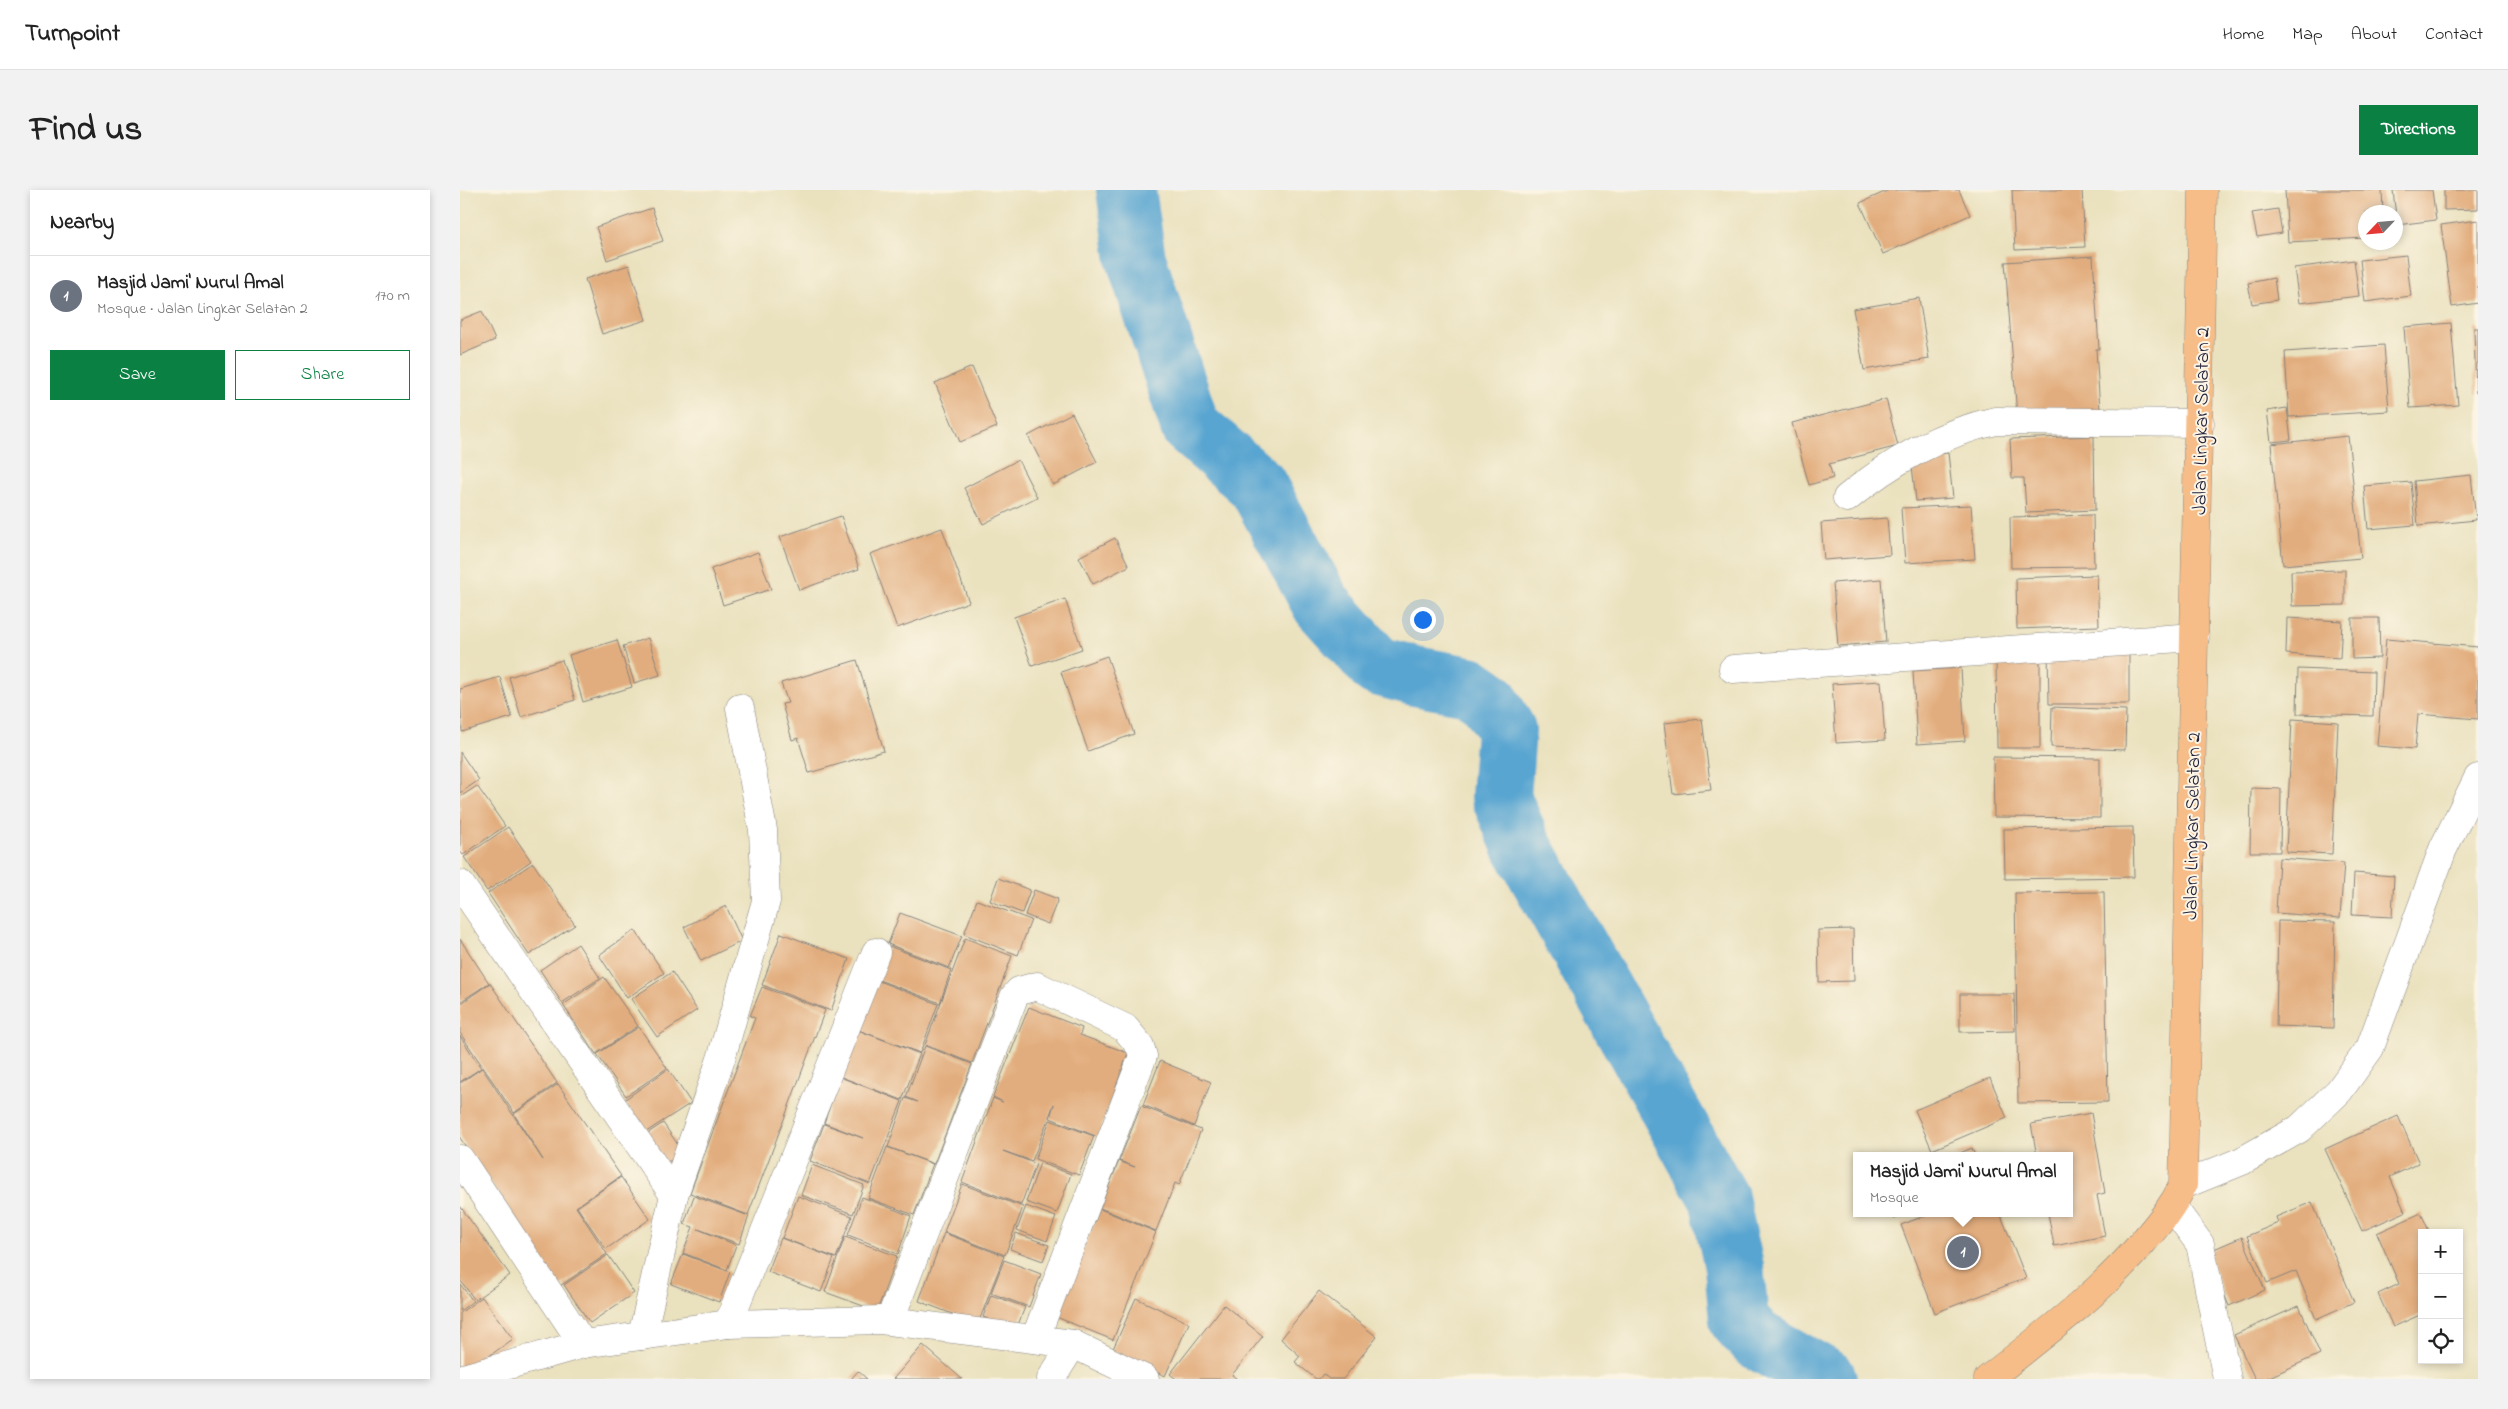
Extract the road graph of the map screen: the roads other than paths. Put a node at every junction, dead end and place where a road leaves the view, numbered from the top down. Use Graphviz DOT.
graph roads {
  1 [pos="2203,190"];
  2 [pos="2200,423"];
  3 [pos="1847,498"];
  4 [pos="2196,637"];
  5 [pos="1732,669"];
  6 [pos="740,708"];
  7 [pos="2478,778"];
  8 [pos="460,884"];
  9 [pos="876,952"];
  10 [pos="460,1159"];
  11 [pos="674,1195"];
  12 [pos="2178,1196"];
  13 [pos="890,1320"];
  14 [pos="728,1324"];
  15 [pos="642,1336"];
  16 [pos="1034,1339"];
  17 [pos="583,1344"];
  18 [pos="1073,1344"];
  19 [pos="460,1379"];
  20 [pos="1051,1379"];
  21 [pos="1145,1379"];
  22 [pos="1988,1379"];
  23 [pos="2227,1379"];
  1 -- 2 [label="highway, Jalan Lingkar Selatan 2"];
  2 -- 3 [label="street"];
  2 -- 4 [label="highway, Jalan Lingkar Selatan 2"];
  4 -- 5 [label="street"];
  4 -- 12 [label="highway, Jalan Lingkar Selatan 2"];
  6 -- 11 [label="street"];
  7 -- 12 [label="street"];
  8 -- 11 [label="street"];
  9 -- 14 [label="street"];
  10 -- 17 [label="street"];
  11 -- 15 [label="street"];
  12 -- 22 [label="highway"];
  12 -- 23 [label="street"];
  13 -- 14 [label="street"];
  13 -- 16 [label="street"];
  13 -- 16 [label="street"];
  14 -- 15 [label="street"];
  15 -- 17 [label="street"];
  16 -- 18 [label="street"];
  17 -- 19 [label="street"];
  18 -- 20 [label="street"];
  18 -- 21 [label="street"];
}
